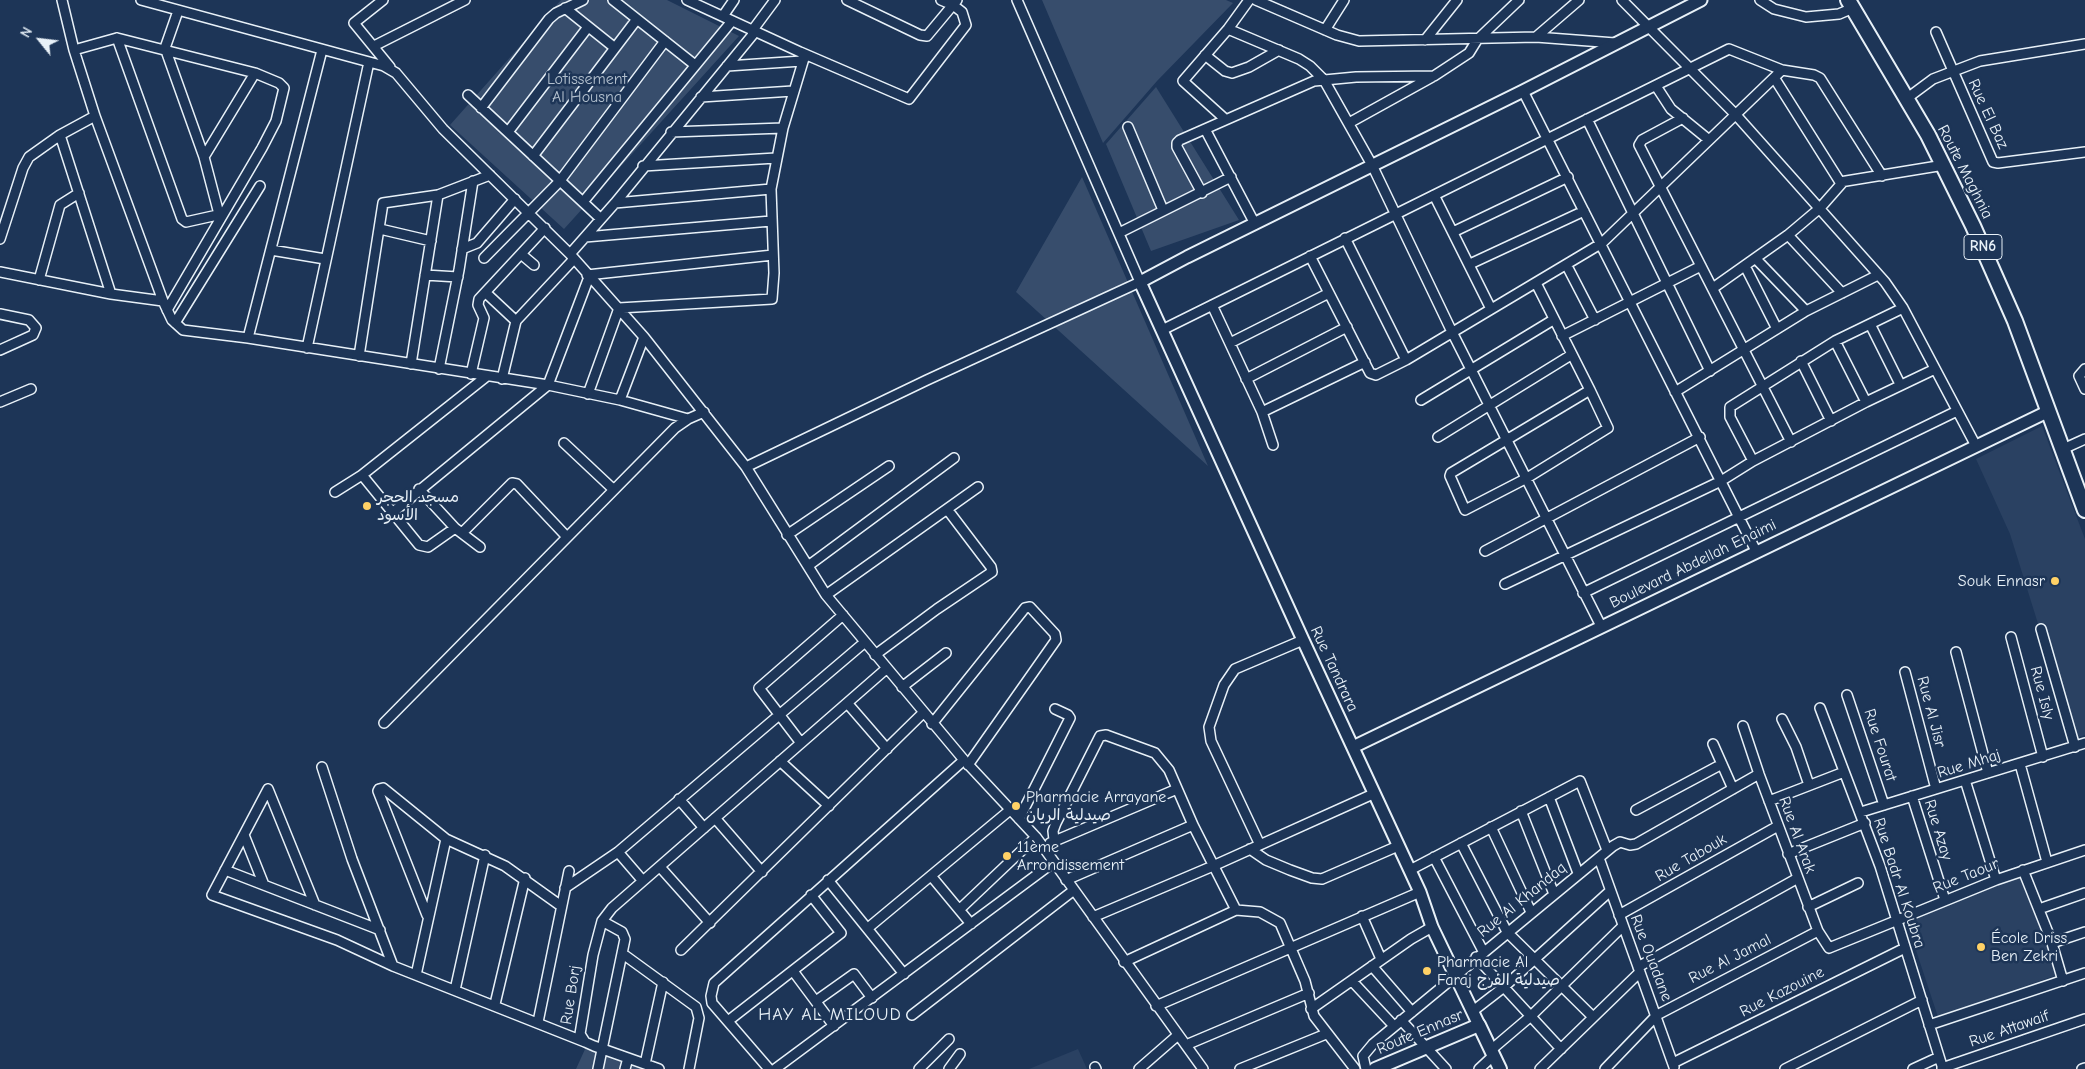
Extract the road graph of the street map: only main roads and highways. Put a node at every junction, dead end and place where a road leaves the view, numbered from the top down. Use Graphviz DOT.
graph roads {
  1 [pos="1850,4"];
  2 [pos="2085,510"];
  3 [pos="1479,1025"];
  4 [pos="1389,1067"];
  5 [pos="1374,1069"];
  6 [pos="1500,1069"];
  1 -- 2 [label="main road, Route Maghnia / RN6"];
  3 -- 4 [label="main road, Route Ennasr"];
  3 -- 6 [label="main road, Rue Tandrara"];
  4 -- 5 [label="main road, Route Ennasr"];
}
